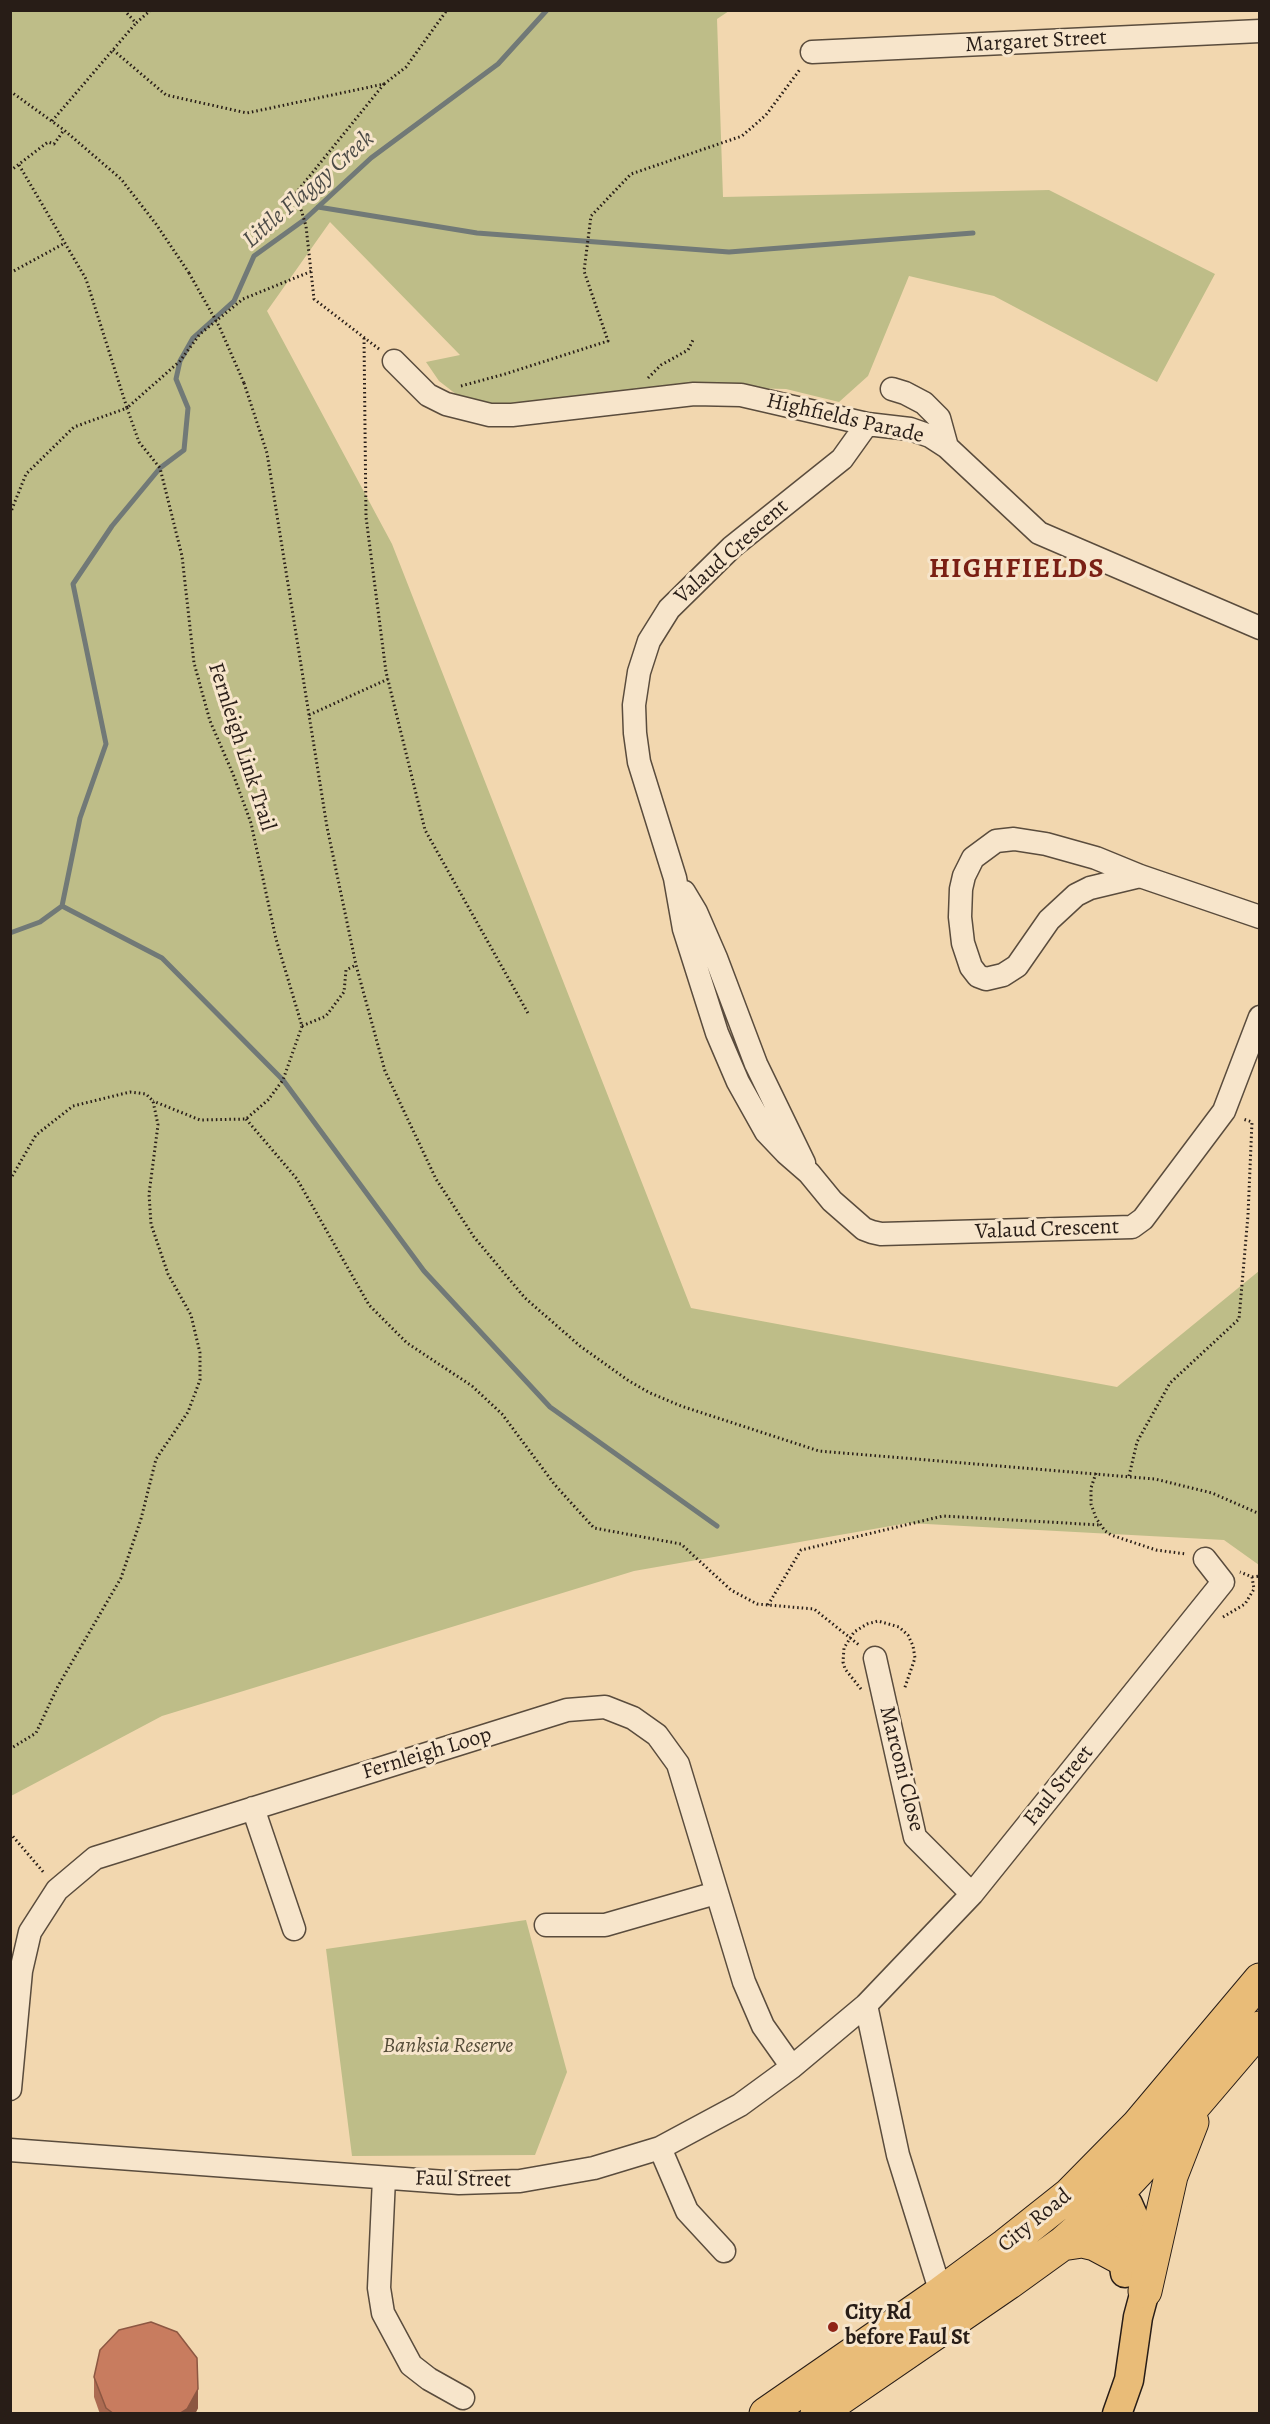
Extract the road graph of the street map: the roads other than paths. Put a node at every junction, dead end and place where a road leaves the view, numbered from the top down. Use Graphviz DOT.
graph roads {
  1 [pos="1260,31"];
  2 [pos="812,52"];
  3 [pos="394,361"];
  4 [pos="892,389"];
  5 [pos="867,424"];
  6 [pos="947,447"];
  7 [pos="1260,628"];
  8 [pos="1140,876"];
  9 [pos="1260,917"];
  10 [pos="1260,1017"];
  11 [pos="1205,1559"];
  12 [pos="875,1658"];
  13 [pos="253,1808"];
  14 [pos="716,1893"];
  15 [pos="972,1894"];
  16 [pos="546,1925"];
  17 [pos="294,1929"];
  18 [pos="1260,1980"];
  19 [pos="866,2005"];
  20 [pos="1260,2028"];
  21 [pos="792,2067"];
  22 [pos="1217,2079"];
  23 [pos="10,2089"];
  24 [pos="660,2148"];
  25 [pos="10,2150"];
  26 [pos="1088,2176"];
  27 [pos="384,2178"];
  28 [pos="1111,2199"];
  29 [pos="1062,2244"];
  30 [pos="724,2251"];
  31 [pos="1123,2259"];
  32 [pos="941,2293"];
  33 [pos="1141,2304"];
  34 [pos="463,2398"];
  35 [pos="766,2414"];
  36 [pos="817,2414"];
  37 [pos="1118,2414"];
  1 -- 2 [label="street, Margaret Street"];
  3 -- 5 [label="street, Highfields Parade"];
  4 -- 6 [label="street"];
  5 -- 6 [label="street, Highfields Parade"];
  5 -- 10 [label="street, Valaud Crescent"];
  6 -- 7 [label="street, Highfields Parade"];
  8 -- 8 [label="street"];
  8 -- 9 [label="street"];
  11 -- 15 [label="street, Faul Street"];
  12 -- 15 [label="street, Marconi Close"];
  13 -- 14 [label="street, Fernleigh Loop"];
  13 -- 17 [label="street"];
  13 -- 23 [label="street, Fernleigh Loop"];
  14 -- 16 [label="street"];
  14 -- 21 [label="street, Fernleigh Loop"];
  15 -- 19 [label="street, Faul Street"];
  18 -- 26 [label="highway, City Road"];
  19 -- 21 [label="street, Faul Street"];
  19 -- 32 [label="street"];
  20 -- 22 [label="highway, City Road"];
  21 -- 24 [label="street, Faul Street"];
  22 -- 28 [label="highway, City Road"];
  22 -- 33 [label="highway"];
  24 -- 27 [label="street, Faul Street"];
  24 -- 30 [label="street"];
  25 -- 27 [label="street, Faul Street"];
  26 -- 28 [label="main road"];
  26 -- 32 [label="highway, City Road"];
  27 -- 34 [label="street"];
  28 -- 29 [label="highway, City Road"];
  28 -- 31 [label="main road"];
  28 -- 33 [label="main road"];
  29 -- 31 [label="highway"];
  29 -- 36 [label="highway, City Road"];
  31 -- 33 [label="main road"];
  32 -- 35 [label="highway, City Road"];
  33 -- 37 [label="main road"];
}
